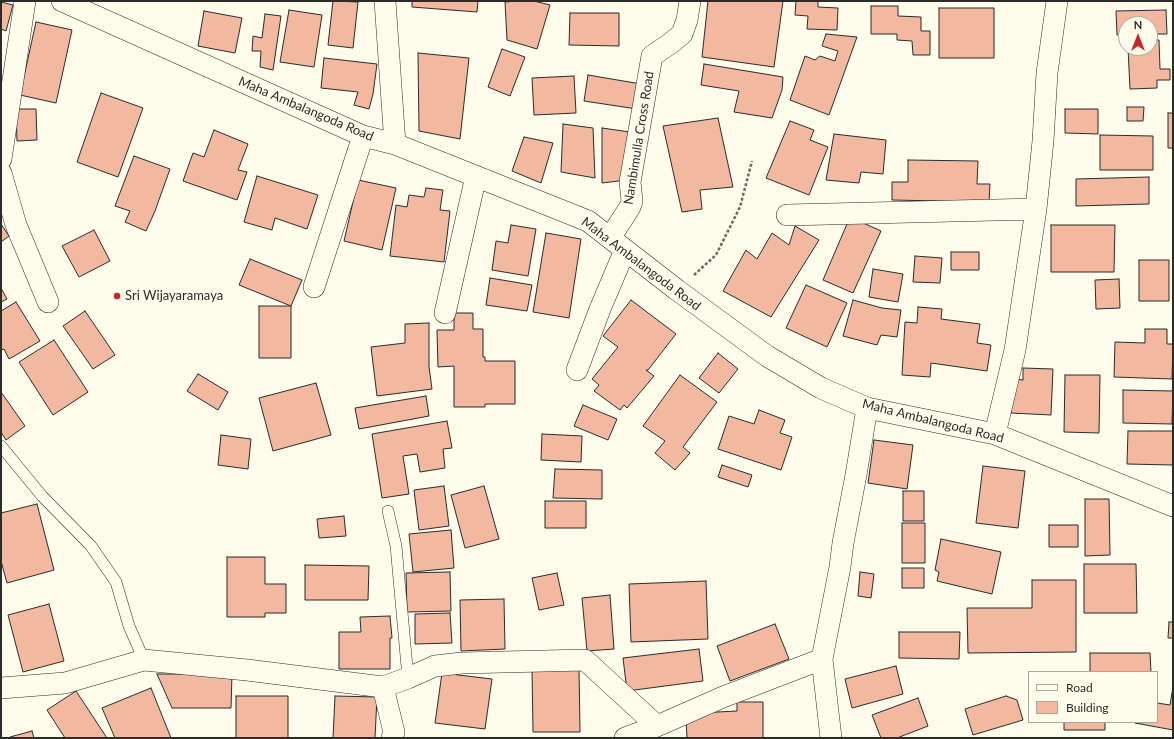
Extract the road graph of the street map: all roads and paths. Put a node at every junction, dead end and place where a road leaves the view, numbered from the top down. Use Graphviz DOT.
graph roads {
  1 [pos="25,1"];
  2 [pos="62,1"];
  3 [pos="385,1"];
  4 [pos="690,1"];
  5 [pos="1057,1"];
  6 [pos="363,136"];
  7 [pos="395,144"];
  8 [pos="1,159"];
  9 [pos="752,161"];
  10 [pos="1,173"];
  11 [pos="476,176"];
  12 [pos="1036,209"];
  13 [pos="787,215"];
  14 [pos="618,244"];
  15 [pos="314,286"];
  16 [pos="677,290"];
  17 [pos="48,302"];
  18 [pos="445,313"];
  19 [pos="577,370"];
  20 [pos="868,408"];
  21 [pos="995,434"];
  22 [pos="1,446"];
  23 [pos="1173,506"];
  24 [pos="388,511"];
  25 [pos="822,658"];
  26 [pos="144,660"];
  27 [pos="408,678"];
  28 [pos="383,687"];
  29 [pos="1,688"];
  30 [pos="657,726"];
  31 [pos="392,738"];
  32 [pos="625,738"];
  33 [pos="831,738"];
  1 -- 8 [label="street"];
  2 -- 6 [label="street, Maha Ambalangoda Road"];
  3 -- 7 [label="street"];
  4 -- 14 [label="street, Nambimulla Cross Road"];
  5 -- 12 [label="street"];
  6 -- 7 [label="street, Maha Ambalangoda Road"];
  6 -- 15 [label="street"];
  7 -- 11 [label="street, Maha Ambalangoda Road"];
  9 -- 16 [label="path"];
  10 -- 17 [label="street"];
  11 -- 14 [label="street, Maha Ambalangoda Road"];
  11 -- 18 [label="street"];
  12 -- 13 [label="street"];
  12 -- 21 [label="street"];
  14 -- 16 [label="street, Maha Ambalangoda Road"];
  14 -- 19 [label="street, Nambimulla Cross Road"];
  16 -- 20 [label="street, Maha Ambalangoda Road"];
  20 -- 21 [label="street, Maha Ambalangoda Road"];
  20 -- 25 [label="street"];
  21 -- 23 [label="street, Maha Ambalangoda Road"];
  22 -- 26 [label="lane"];
  24 -- 27 [label="lane"];
  25 -- 30 [label="street"];
  25 -- 33 [label="street"];
  26 -- 28 [label="street"];
  26 -- 29 [label="street"];
  27 -- 28 [label="street"];
  27 -- 30 [label="street"];
  28 -- 31 [label="street"];
  30 -- 32 [label="street"];
}
